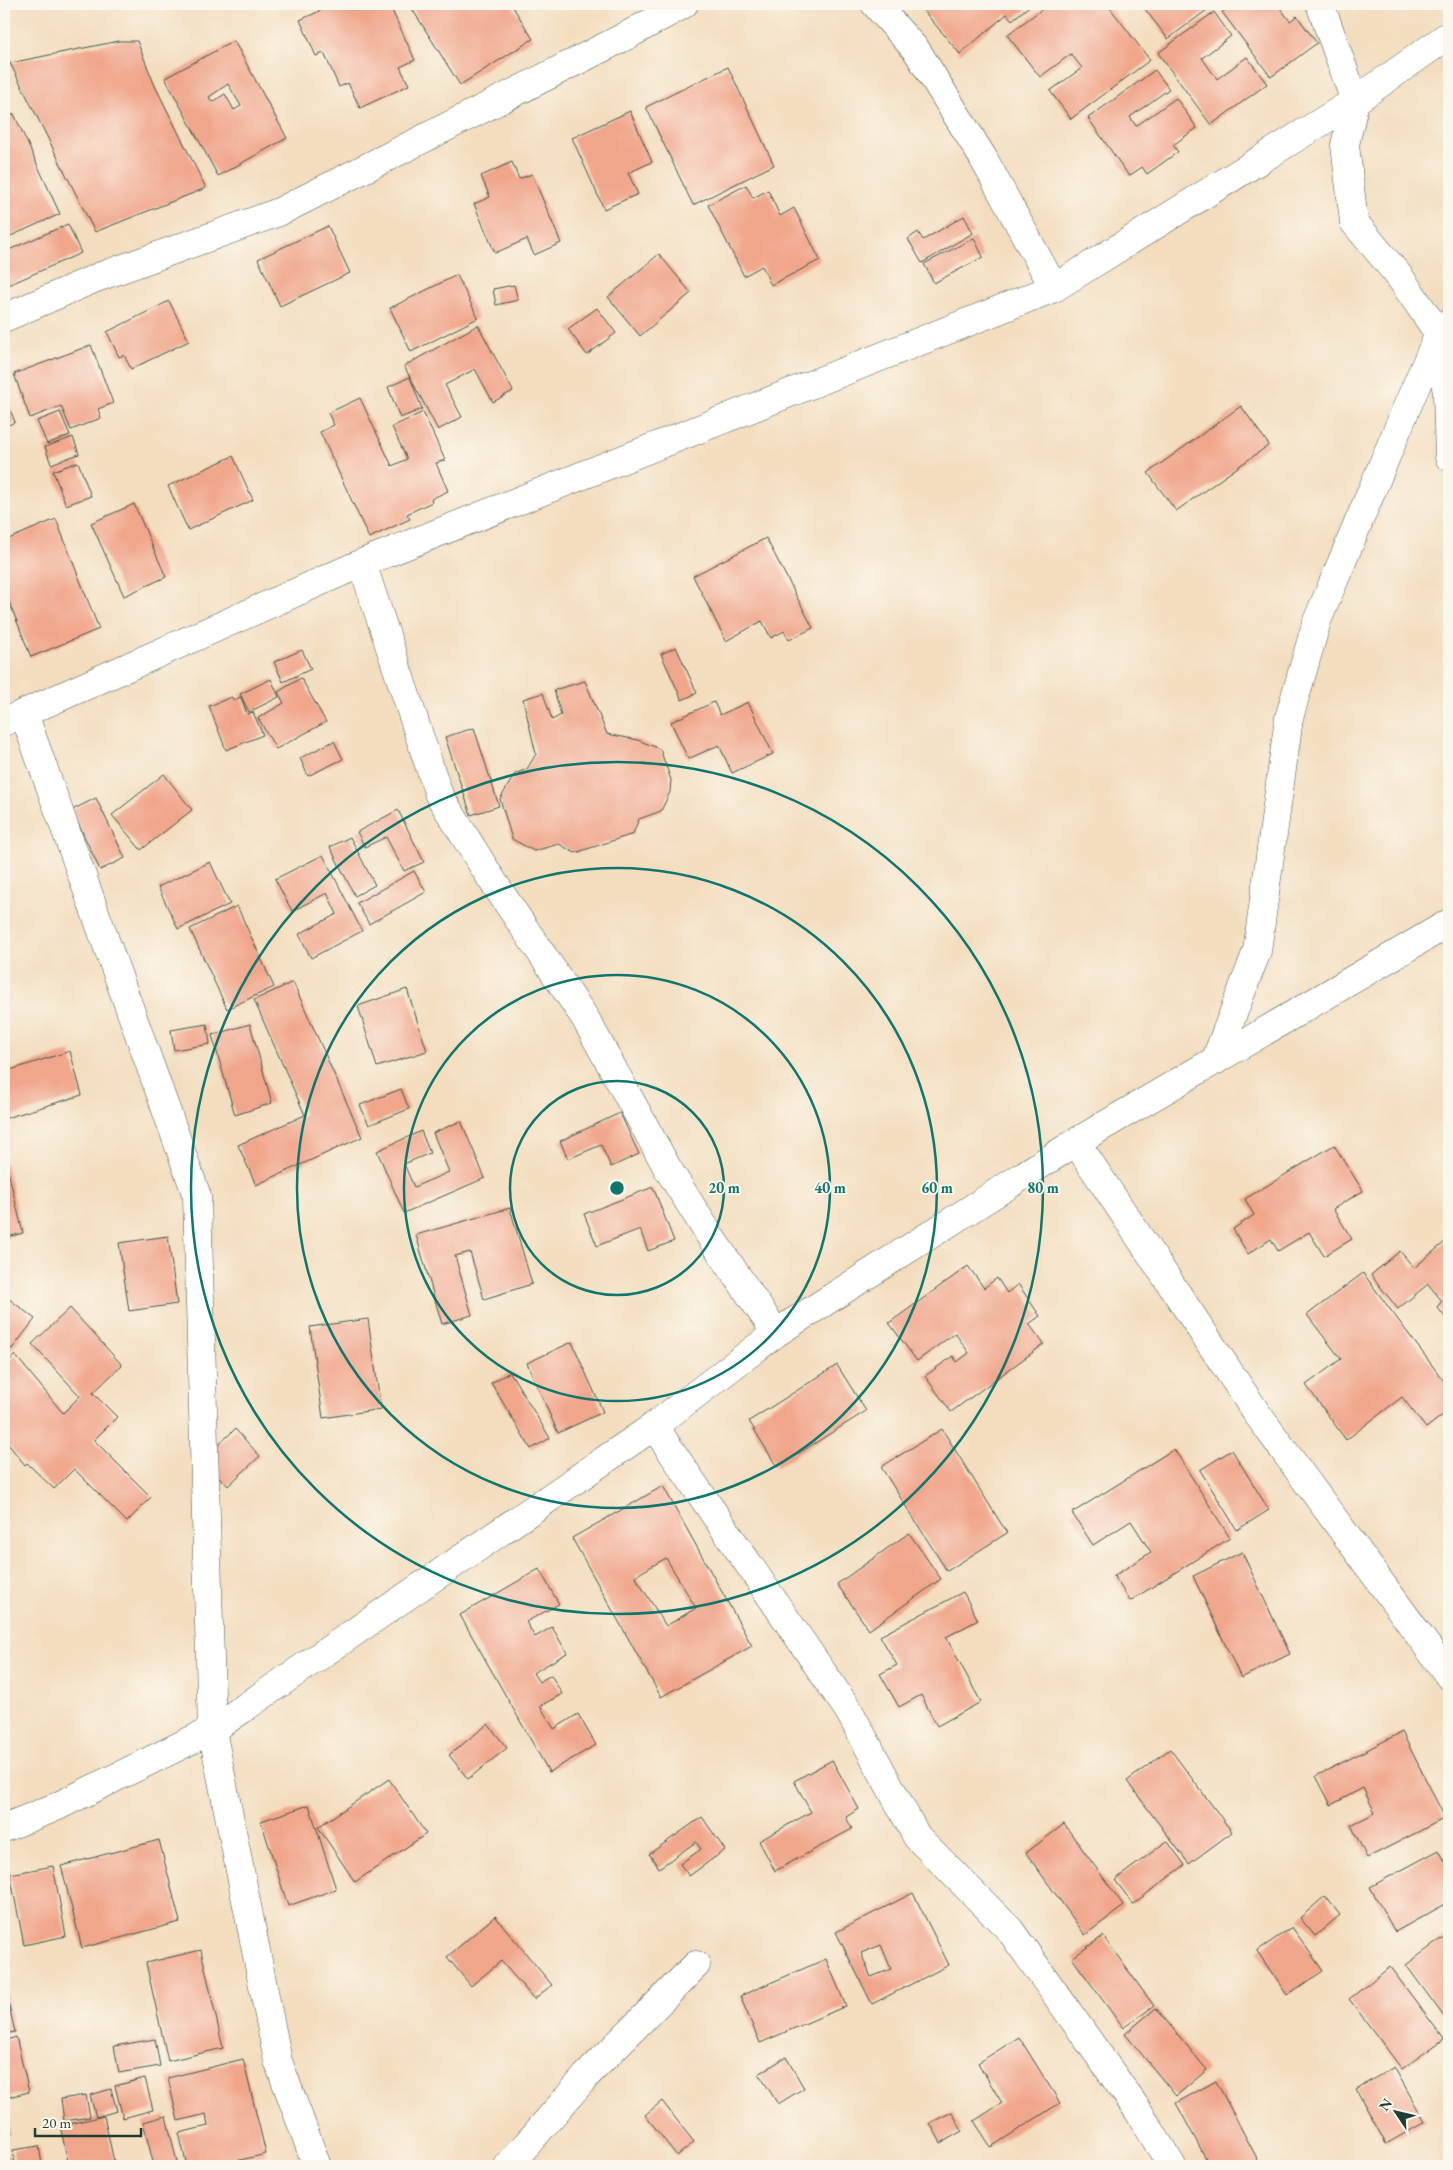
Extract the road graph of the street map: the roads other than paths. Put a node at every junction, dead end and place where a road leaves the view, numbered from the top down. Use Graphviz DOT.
graph roads {
  1 [pos="684,4"];
  2 [pos="875,4"];
  3 [pos="1320,4"];
  4 [pos="1449,35"];
  5 [pos="1355,102"];
  6 [pos="1054,288"];
  7 [pos="4,318"];
  8 [pos="1444,328"];
  9 [pos="1449,456"];
  10 [pos="362,563"];
  11 [pos="14,718"];
  12 [pos="1449,923"];
  13 [pos="1215,1061"];
  14 [pos="1076,1142"];
  15 [pos="776,1334"];
  16 [pos="654,1426"];
  17 [pos="1449,1676"];
  18 [pos="212,1730"];
  19 [pos="4,1828"];
  20 [pos="696,1965"];
  21 [pos="317,2166"];
  22 [pos="508,2166"];
  23 [pos="1172,2166"];
  1 -- 7 [label="street"];
  2 -- 6 [label="street"];
  3 -- 5 [label="street"];
  4 -- 5 [label="street"];
  5 -- 6 [label="street"];
  5 -- 8 [label="street"];
  6 -- 10 [label="street"];
  8 -- 9 [label="street"];
  8 -- 13 [label="street"];
  10 -- 11 [label="street"];
  10 -- 15 [label="street"];
  11 -- 18 [label="street"];
  12 -- 13 [label="street"];
  13 -- 14 [label="street"];
  14 -- 15 [label="street"];
  14 -- 17 [label="street"];
  15 -- 16 [label="street"];
  16 -- 18 [label="street"];
  16 -- 23 [label="street"];
  18 -- 19 [label="street"];
  18 -- 21 [label="street"];
  20 -- 22 [label="street"];
}
